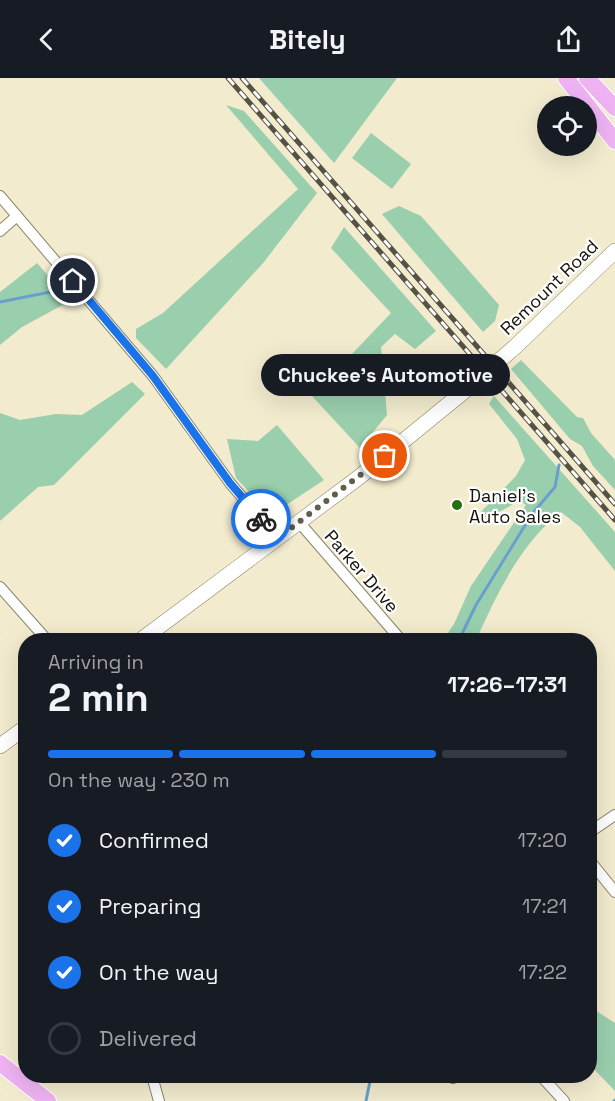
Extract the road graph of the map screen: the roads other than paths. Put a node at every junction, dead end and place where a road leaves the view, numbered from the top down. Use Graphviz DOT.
graph roads {
  1 [pos="576,80"];
  2 [pos="615,108"];
  3 [pos="615,141"];
  4 [pos="0,196"];
  5 [pos="17,216"];
  6 [pos="0,231"];
  7 [pos="615,251"];
  8 [pos="298,522"];
  9 [pos="278,538"];
  10 [pos="0,587"];
  11 [pos="40,633"];
  12 [pos="150,633"];
  13 [pos="394,633"];
  14 [pos="18,733"];
  15 [pos="0,746"];
  16 [pos="615,814"];
  17 [pos="597,827"];
  18 [pos="597,870"];
  19 [pos="615,892"];
  20 [pos="0,1063"];
  21 [pos="18,1077"];
  22 [pos="25,1083"];
  23 [pos="154,1083"];
  24 [pos="547,1083"];
  25 [pos="48,1101"];
  26 [pos="159,1101"];
  27 [pos="564,1101"];
  1 -- 2 [label="main road"];
  1 -- 3 [label="main road"];
  4 -- 5 [label="street"];
  5 -- 6 [label="street"];
  5 -- 9 [label="street"];
  7 -- 8 [label="main road, Remount Road, bridge"];
  8 -- 9 [label="main road, Remount Road"];
  8 -- 13 [label="street, Parker Drive"];
  9 -- 12 [label="main road, Remount Road"];
  10 -- 11 [label="street"];
  14 -- 15 [label="main road"];
  16 -- 17 [label="street"];
  18 -- 19 [label="street"];
  20 -- 21 [label="main road"];
  22 -- 25 [label="main road"];
  23 -- 26 [label="street"];
  24 -- 27 [label="street"];
}
